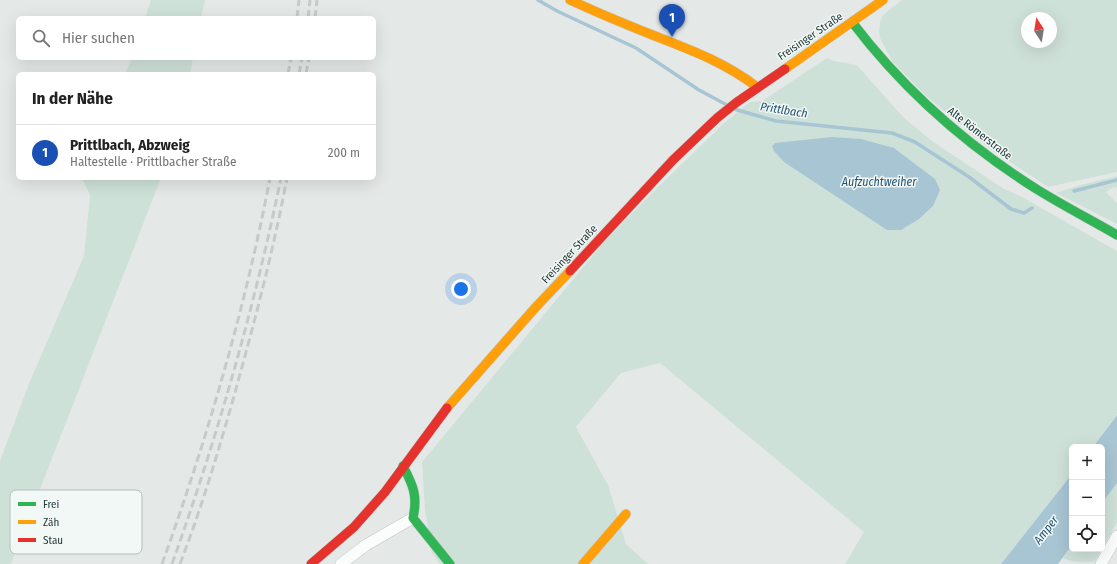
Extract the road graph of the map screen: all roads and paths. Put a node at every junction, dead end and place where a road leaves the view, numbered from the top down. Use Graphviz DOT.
graph roads {
  1 [pos="570,0"];
  2 [pos="883,0"];
  3 [pos="852,22"];
  4 [pos="757,87"];
  5 [pos="1117,235"];
  6 [pos="403,466"];
  7 [pos="626,514"];
  8 [pos="413,518"];
  9 [pos="1117,536"];
  10 [pos="311,564"];
  11 [pos="342,564"];
  12 [pos="450,564"];
  13 [pos="583,564"];
  14 [pos="1101,564"];
  1 -- 4 [label="main road"];
  2 -- 3 [label="main road, Freisinger Straße"];
  3 -- 4 [label="main road, Freisinger Straße"];
  3 -- 5 [label="main road, Alte Römerstraße"];
  4 -- 6 [label="main road, Freisinger Straße"];
  6 -- 8 [label="main road"];
  6 -- 10 [label="main road, Freisinger Straße"];
  7 -- 13 [label="main road"];
  8 -- 11 [label="street"];
  8 -- 12 [label="main road"];
  9 -- 14 [label="street"];
}
